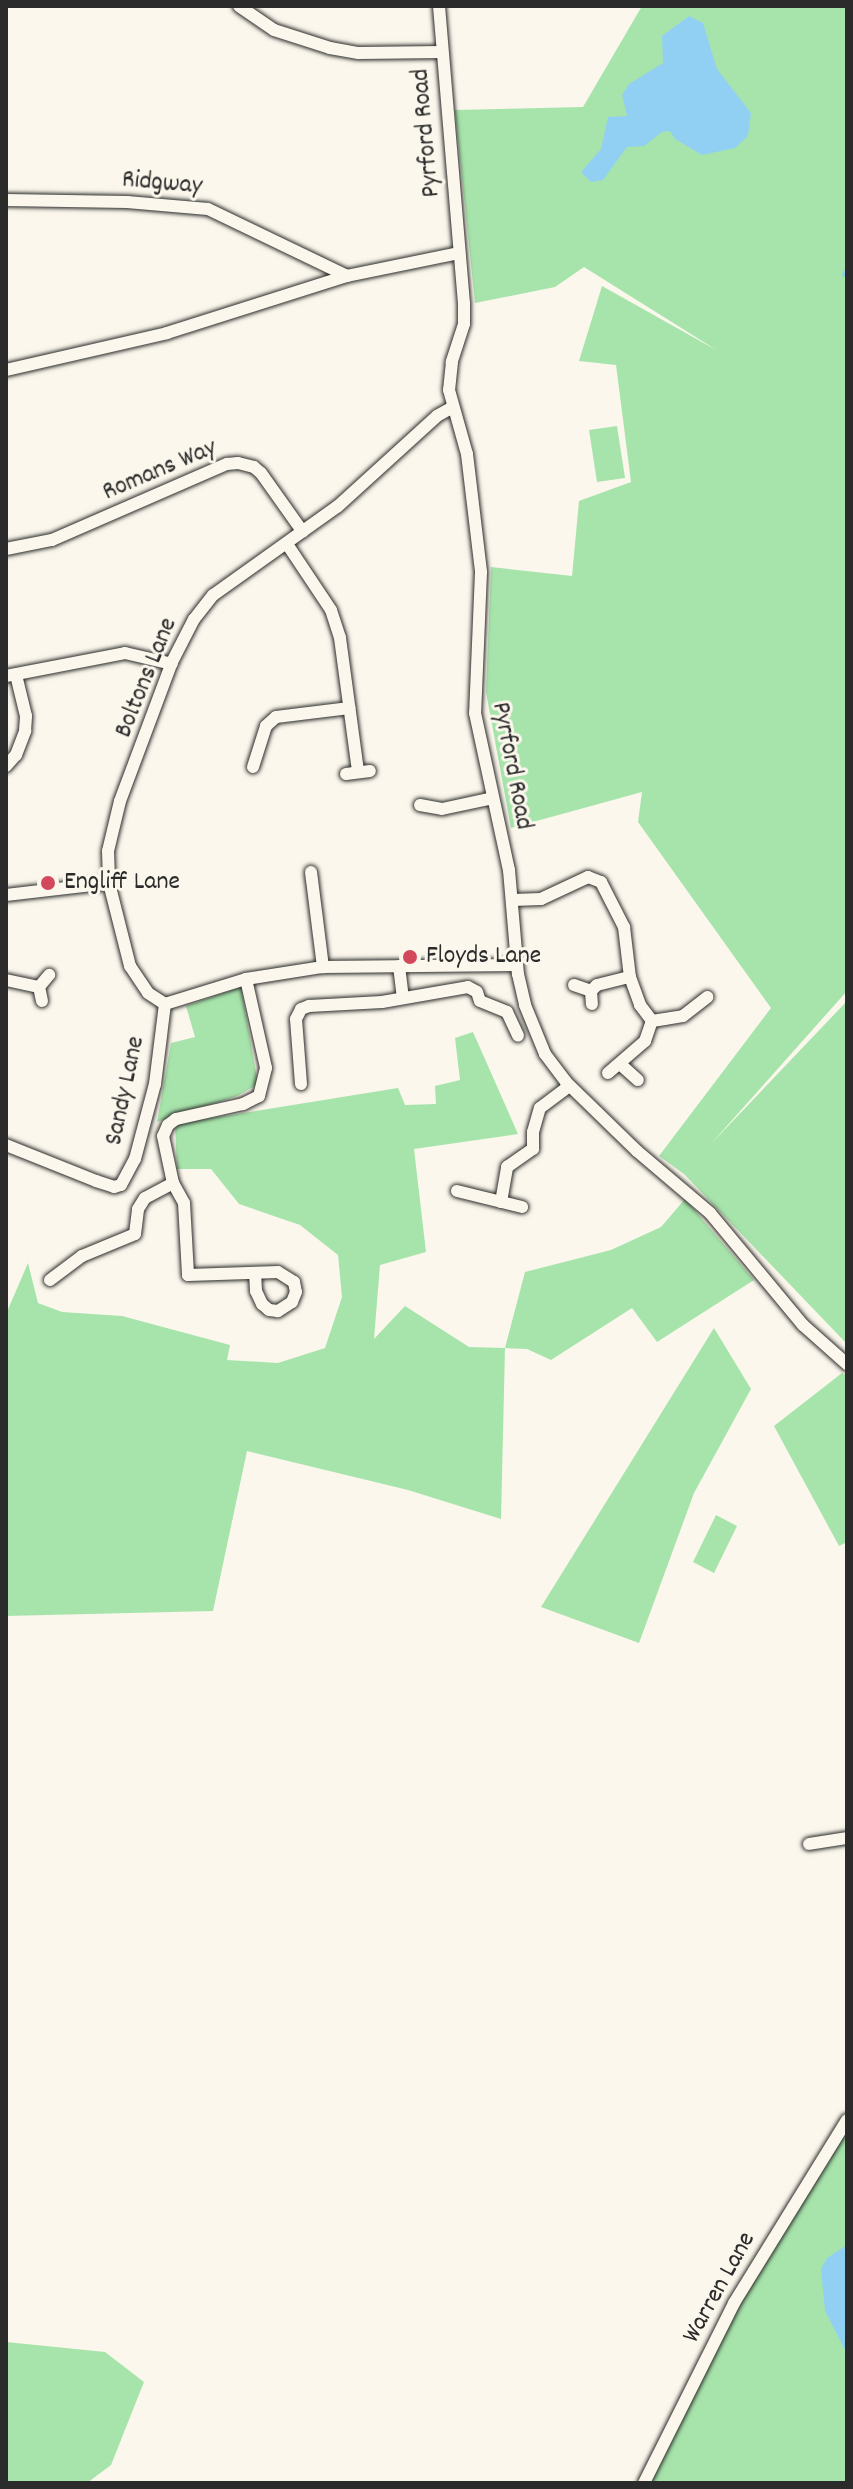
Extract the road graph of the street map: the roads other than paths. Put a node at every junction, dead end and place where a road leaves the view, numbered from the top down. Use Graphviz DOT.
graph roads {
  1 [pos="239,6"];
  2 [pos="439,6"];
  3 [pos="442,52"];
  4 [pos="6,200"];
  5 [pos="459,253"];
  6 [pos="347,276"];
  7 [pos="6,370"];
  8 [pos="453,407"];
  9 [pos="303,532"];
  10 [pos="287,544"];
  11 [pos="6,549"];
  12 [pos="172,664"];
  13 [pos="11,675"];
  14 [pos="349,708"];
  15 [pos="6,766"];
  16 [pos="253,767"];
  17 [pos="358,772"];
  18 [pos="493,798"];
  19 [pos="420,805"];
  20 [pos="311,872"];
  21 [pos="109,883"];
  22 [pos="6,895"];
  23 [pos="513,900"];
  24 [pos="517,965"];
  25 [pos="399,966"];
  26 [pos="323,967"];
  27 [pos="49,975"];
  28 [pos="630,977"];
  29 [pos="246,979"];
  30 [pos="6,980"];
  31 [pos="574,985"];
  32 [pos="39,987"];
  33 [pos="403,998"];
  34 [pos="42,1001"];
  35 [pos="165,1004"];
  36 [pos="704,1004"];
  37 [pos="652,1021"];
  38 [pos="518,1036"];
  39 [pos="620,1064"];
  40 [pos="608,1073"];
  41 [pos="638,1080"];
  42 [pos="301,1084"];
  43 [pos="569,1086"];
  44 [pos="6,1145"];
  45 [pos="173,1183"];
  46 [pos="457,1191"];
  47 [pos="501,1202"];
  48 [pos="522,1207"];
  49 [pos="255,1274"];
  50 [pos="50,1280"];
  51 [pos="847,1364"];
  52 [pos="847,1838"];
  53 [pos="828,1841"];
  54 [pos="809,1844"];
  55 [pos="831,1856"];
  56 [pos="847,2120"];
  57 [pos="644,2483"];
  1 -- 3 [label="street"];
  2 -- 3 [label="street, Pyrford Road"];
  3 -- 5 [label="street, Pyrford Road"];
  4 -- 6 [label="street, Ridgway"];
  5 -- 6 [label="street"];
  5 -- 8 [label="street, Pyrford Road"];
  6 -- 7 [label="street"];
  8 -- 9 [label="street, Boltons Lane"];
  8 -- 18 [label="street, Pyrford Road"];
  9 -- 10 [label="street, Boltons Lane"];
  9 -- 11 [label="street, Romans Way"];
  10 -- 12 [label="street, Boltons Lane"];
  10 -- 14 [label="street"];
  12 -- 13 [label="street"];
  12 -- 21 [label="street, Boltons Lane"];
  13 -- 15 [label="street"];
  14 -- 16 [label="street"];
  14 -- 17 [label="street"];
  18 -- 19 [label="street"];
  18 -- 23 [label="street, Pyrford Road"];
  20 -- 26 [label="street"];
  21 -- 22 [label="street"];
  21 -- 35 [label="street, Boltons Lane"];
  23 -- 24 [label="street, Pyrford Road"];
  23 -- 28 [label="street"];
  24 -- 25 [label="street"];
  24 -- 43 [label="street, Pyrford Road"];
  25 -- 26 [label="street"];
  25 -- 33 [label="street"];
  26 -- 29 [label="street"];
  27 -- 32 [label="street"];
  28 -- 31 [label="street"];
  28 -- 37 [label="street"];
  29 -- 35 [label="street"];
  29 -- 45 [label="street"];
  30 -- 32 [label="street"];
  32 -- 34 [label="street"];
  33 -- 38 [label="street"];
  33 -- 42 [label="street"];
  35 -- 44 [label="street, Sandy Lane"];
  36 -- 37 [label="street"];
  37 -- 39 [label="street"];
  39 -- 40 [label="street"];
  39 -- 41 [label="street"];
  43 -- 47 [label="street"];
  43 -- 51 [label="street, Pyrford Road"];
  45 -- 49 [label="street"];
  45 -- 50 [label="street"];
  46 -- 47 [label="street"];
  47 -- 48 [label="street"];
  52 -- 53 [label="street"];
  53 -- 54 [label="street"];
  53 -- 55 [label="street"];
  56 -- 57 [label="street, Warren Lane"];
}
